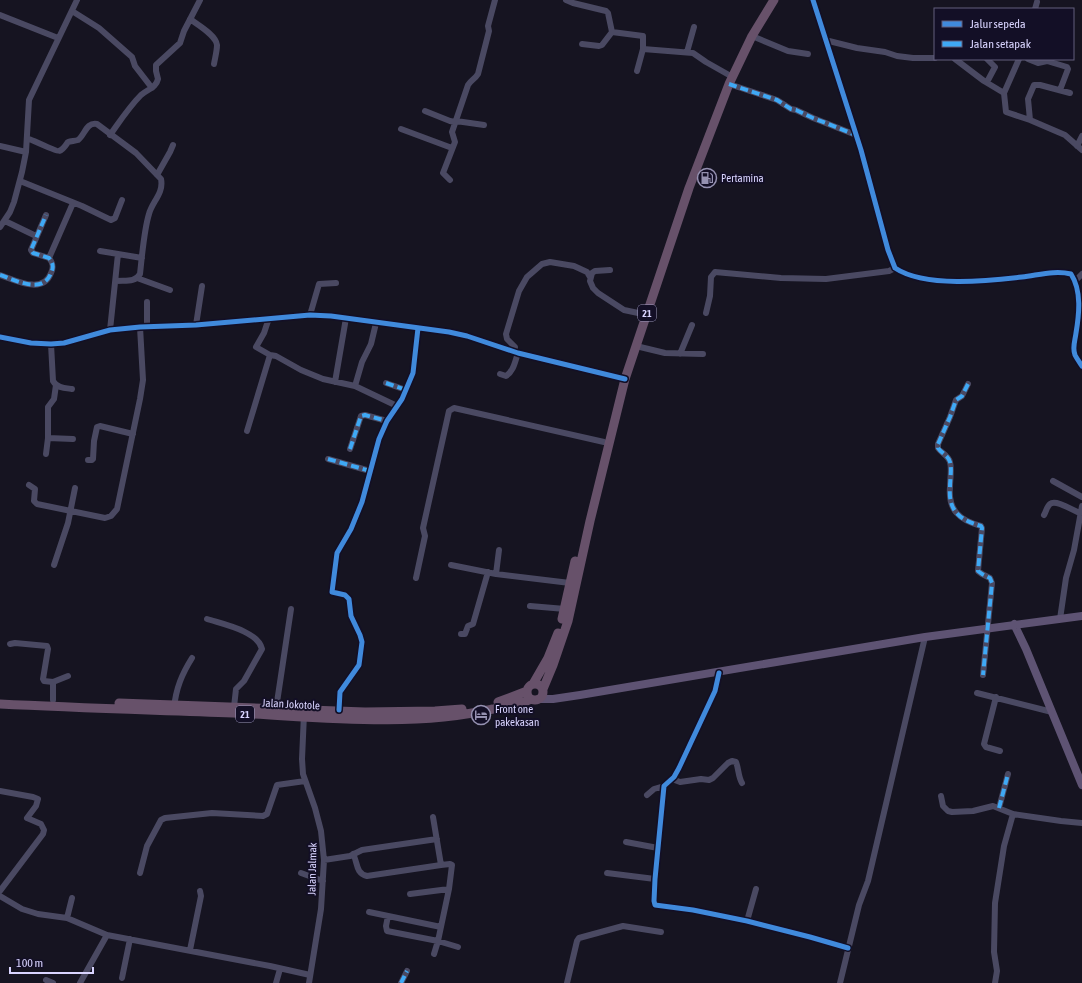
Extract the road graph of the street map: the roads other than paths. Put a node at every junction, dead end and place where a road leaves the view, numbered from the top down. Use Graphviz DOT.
graph roads {
  1 [pos="77,0"];
  2 [pos="200,0"];
  3 [pos="495,0"];
  4 [pos="566,0"];
  5 [pos="771,0"];
  6 [pos="813,0"];
  7 [pos="1037,2"];
  8 [pos="1035,8"];
  9 [pos="72,11"];
  10 [pos="0,15"];
  11 [pos="190,19"];
  12 [pos="694,27"];
  13 [pos="612,32"];
  14 [pos="752,36"];
  15 [pos="58,38"];
  16 [pos="825,40"];
  17 [pos="582,44"];
  18 [pos="643,49"];
  19 [pos="687,52"];
  20 [pos="808,54"];
  21 [pos="934,58"];
  22 [pos="956,60"];
  23 [pos="966,60"];
  24 [pos="988,60"];
  25 [pos="1019,60"];
  26 [pos="1030,60"];
  27 [pos="214,64"];
  28 [pos="962,64"];
  29 [pos="637,71"];
  30 [pos="729,79"];
  31 [pos="987,82"];
  32 [pos="152,88"];
  33 [pos="1060,90"];
  34 [pos="1004,93"];
  35 [pos="1070,93"];
  36 [pos="425,110"];
  37 [pos="1030,120"];
  38 [pos="455,122"];
  39 [pos="484,125"];
  40 [pos="401,129"];
  41 [pos="110,135"];
  42 [pos="856,135"];
  43 [pos="1082,136"];
  44 [pos="26,138"];
  45 [pos="173,145"];
  46 [pos="0,146"];
  47 [pos="452,148"];
  48 [pos="1079,148"];
  49 [pos="26,152"];
  50 [pos="157,175"];
  51 [pos="450,180"];
  52 [pos="20,181"];
  53 [pos="122,200"];
  54 [pos="73,203"];
  55 [pos="46,215"];
  56 [pos="5,221"];
  57 [pos="0,227"];
  58 [pos="36,236"];
  59 [pos="100,251"];
  60 [pos="118,254"];
  61 [pos="49,258"];
  62 [pos="142,258"];
  63 [pos="895,268"];
  64 [pos="610,270"];
  65 [pos="1082,274"];
  66 [pos="0,275"];
  67 [pos="590,277"];
  68 [pos="138,278"];
  69 [pos="116,281"];
  70 [pos="1075,281"];
  71 [pos="336,283"];
  72 [pos="202,286"];
  73 [pos="170,290"];
  74 [pos="147,302"];
  75 [pos="706,313"];
  76 [pos="643,314"];
  77 [pos="310,316"];
  78 [pos="269,318"];
  79 [pos="346,318"];
  80 [pos="376,323"];
  81 [pos="196,325"];
  82 [pos="692,325"];
  83 [pos="143,327"];
  84 [pos="418,328"];
  85 [pos="110,330"];
  86 [pos="0,337"];
  87 [pos="52,344"];
  88 [pos="636,346"];
  89 [pos="516,352"];
  90 [pos="680,354"];
  91 [pos="703,354"];
  92 [pos="270,355"];
  93 [pos="1082,366"];
  94 [pos="500,374"];
  95 [pos="623,379"];
  96 [pos="335,382"];
  97 [pos="386,383"];
  98 [pos="968,384"];
  99 [pos="56,385"];
  100 [pos="355,386"];
  101 [pos="72,388"];
  102 [pos="406,390"];
  103 [pos="397,406"];
  104 [pos="387,421"];
  105 [pos="247,431"];
  106 [pos="133,434"];
  107 [pos="48,438"];
  108 [pos="73,439"];
  109 [pos="604,442"];
  110 [pos="350,448"];
  111 [pos="46,454"];
  112 [pos="328,459"];
  113 [pos="88,460"];
  114 [pos="370,471"];
  115 [pos="1052,481"];
  116 [pos="29,485"];
  117 [pos="75,488"];
  118 [pos="1082,497"];
  119 [pos="1082,506"];
  120 [pos="71,511"];
  121 [pos="1080,514"];
  122 [pos="1044,515"];
  123 [pos="584,536"];
  124 [pos="499,550"];
  125 [pos="54,564"];
  126 [pos="450,565"];
  127 [pos="488,572"];
  128 [pos="496,574"];
  129 [pos="416,578"];
  130 [pos="570,583"];
  131 [pos="530,606"];
  132 [pos="291,609"];
  133 [pos="565,609"];
  134 [pos="1082,616"];
  135 [pos="207,619"];
  136 [pos="1060,619"];
  137 [pos="1014,624"];
  138 [pos="988,628"];
  139 [pos="461,634"];
  140 [pos="925,637"];
  141 [pos="10,644"];
  142 [pos="192,658"];
  143 [pos="719,673"];
  144 [pos="983,675"];
  145 [pos="68,676"];
  146 [pos="54,682"];
  147 [pos="536,692"];
  148 [pos="977,693"];
  149 [pos="996,697"];
  150 [pos="0,698"];
  151 [pos="53,700"];
  152 [pos="0,704"];
  153 [pos="234,707"];
  154 [pos="174,708"];
  155 [pos="211,709"];
  156 [pos="276,709"];
  157 [pos="339,710"];
  158 [pos="1052,712"];
  159 [pos="304,713"];
  160 [pos="1000,751"];
  161 [pos="1008,774"];
  162 [pos="672,779"];
  163 [pos="305,781"];
  164 [pos="1082,782"];
  165 [pos="742,783"];
  166 [pos="664,786"];
  167 [pos="0,791"];
  168 [pos="647,795"];
  169 [pos="941,796"];
  170 [pos="999,808"];
  171 [pos="1013,814"];
  172 [pos="433,817"];
  173 [pos="1082,823"];
  174 [pos="437,839"];
  175 [pos="626,842"];
  176 [pos="658,848"];
  177 [pos="353,854"];
  178 [pos="324,860"];
  179 [pos="441,864"];
  180 [pos="140,873"];
  181 [pos="301,873"];
  182 [pos="607,873"];
  183 [pos="655,879"];
  184 [pos="323,881"];
  185 [pos="449,889"];
  186 [pos="756,889"];
  187 [pos="0,890"];
  188 [pos="200,891"];
  189 [pos="410,894"];
  190 [pos="0,896"];
  191 [pos="72,898"];
  192 [pos="369,912"];
  193 [pos="388,916"];
  194 [pos="67,918"];
  195 [pos="747,921"];
  196 [pos="441,927"];
  197 [pos="661,932"];
  198 [pos="107,935"];
  199 [pos="130,939"];
  200 [pos="438,941"];
  201 [pos="458,947"];
  202 [pos="848,948"];
  203 [pos="190,950"];
  204 [pos="434,954"];
  205 [pos="280,969"];
  206 [pos="407,971"];
  207 [pos="310,975"];
  208 [pos="122,978"];
  209 [pos="46,980"];
  210 [pos="53,983"];
  211 [pos="80,983"];
  212 [pos="276,983"];
  213 [pos="309,983"];
  214 [pos="401,983"];
  215 [pos="567,983"];
  216 [pos="840,983"];
  217 [pos="995,983"];
  1 -- 9 [label="street"];
  2 -- 11 [label="street"];
  3 -- 38 [label="street"];
  4 -- 13 [label="street"];
  5 -- 14 [label="highway, 21"];
  5 -- 30 [label="highway, 21"];
  6 -- 16 [label="street"];
  7 -- 8 [label="street"];
  9 -- 15 [label="street"];
  9 -- 32 [label="street"];
  10 -- 15 [label="street"];
  11 -- 27 [label="street"];
  11 -- 32 [label="street"];
  12 -- 19 [label="street"];
  13 -- 17 [label="street"];
  13 -- 18 [label="street"];
  14 -- 20 [label="street"];
  14 -- 30 [label="highway, 21"];
  15 -- 44 [label="street"];
  16 -- 21 [label="street"];
  16 -- 42 [label="street"];
  18 -- 19 [label="street"];
  18 -- 29 [label="street"];
  19 -- 30 [label="street"];
  22 -- 28 [label="street"];
  23 -- 28 [label="street"];
  24 -- 31 [label="street"];
  25 -- 34 [label="street"];
  26 -- 33 [label="street"];
  28 -- 31 [label="street"];
  30 -- 42 [label="street"];
  30 -- 76 [label="highway, 21"];
  30 -- 88 [label="highway, 21"];
  31 -- 34 [label="street"];
  32 -- 41 [label="street"];
  33 -- 35 [label="street"];
  33 -- 37 [label="street"];
  34 -- 37 [label="street"];
  36 -- 38 [label="street"];
  37 -- 48 [label="street"];
  38 -- 39 [label="street"];
  38 -- 47 [label="street"];
  40 -- 47 [label="street"];
  41 -- 44 [label="street"];
  41 -- 50 [label="street"];
  42 -- 63 [label="street"];
  43 -- 48 [label="street"];
  44 -- 49 [label="street"];
  45 -- 50 [label="street"];
  46 -- 49 [label="street"];
  47 -- 51 [label="street"];
  49 -- 52 [label="street"];
  50 -- 62 [label="street"];
  52 -- 54 [label="street"];
  52 -- 56 [label="street"];
  53 -- 54 [label="street"];
  54 -- 61 [label="street"];
  55 -- 58 [label="street"];
  56 -- 57 [label="street"];
  56 -- 58 [label="street"];
  58 -- 61 [label="street"];
  59 -- 60 [label="street"];
  60 -- 62 [label="street"];
  60 -- 69 [label="street"];
  61 -- 66 [label="street"];
  62 -- 68 [label="street"];
  63 -- 70 [label="street"];
  63 -- 75 [label="street"];
  64 -- 67 [label="street"];
  65 -- 70 [label="street"];
  67 -- 76 [label="street"];
  67 -- 89 [label="street"];
  68 -- 69 [label="street"];
  68 -- 73 [label="street"];
  69 -- 85 [label="street"];
  70 -- 93 [label="street"];
  71 -- 77 [label="street"];
  72 -- 81 [label="street"];
  74 -- 83 [label="street"];
  76 -- 95 [label="highway, 21"];
  77 -- 78 [label="street"];
  77 -- 79 [label="street"];
  78 -- 81 [label="street"];
  78 -- 92 [label="street"];
  79 -- 80 [label="street"];
  79 -- 96 [label="street"];
  80 -- 84 [label="street"];
  80 -- 100 [label="street"];
  81 -- 83 [label="street"];
  82 -- 90 [label="street"];
  83 -- 85 [label="street"];
  83 -- 106 [label="street"];
  84 -- 89 [label="street"];
  84 -- 102 [label="street"];
  85 -- 87 [label="street"];
  86 -- 87 [label="street"];
  87 -- 99 [label="street"];
  88 -- 90 [label="street"];
  88 -- 95 [label="highway, 21"];
  89 -- 94 [label="street"];
  89 -- 95 [label="street"];
  90 -- 91 [label="street"];
  92 -- 96 [label="street"];
  92 -- 105 [label="street"];
  95 -- 109 [label="highway, 21"];
  95 -- 123 [label="highway, 21"];
  96 -- 100 [label="street"];
  97 -- 102 [label="street"];
  98 -- 138 [label="street"];
  99 -- 101 [label="street"];
  99 -- 107 [label="street"];
  100 -- 103 [label="street"];
  102 -- 103 [label="street"];
  103 -- 104 [label="street"];
  104 -- 110 [label="street"];
  104 -- 114 [label="street"];
  106 -- 113 [label="street"];
  106 -- 120 [label="street"];
  107 -- 108 [label="street"];
  107 -- 111 [label="street"];
  109 -- 123 [label="highway, 21"];
  109 -- 129 [label="street"];
  112 -- 114 [label="street"];
  114 -- 157 [label="street"];
  115 -- 118 [label="street"];
  116 -- 120 [label="street"];
  117 -- 120 [label="street"];
  119 -- 121 [label="street"];
  120 -- 125 [label="street"];
  121 -- 122 [label="street"];
  121 -- 136 [label="street"];
  123 -- 130 [label="highway, 21"];
  123 -- 147 [label="highway, 21"];
  124 -- 128 [label="street"];
  126 -- 127 [label="street"];
  127 -- 128 [label="street"];
  127 -- 139 [label="street"];
  128 -- 130 [label="street"];
  130 -- 133 [label="highway, 21"];
  131 -- 133 [label="street"];
  132 -- 156 [label="street"];
  133 -- 147 [label="highway, 21"];
  134 -- 136 [label="main road"];
  135 -- 153 [label="street"];
  136 -- 137 [label="main road"];
  137 -- 138 [label="main road"];
  137 -- 158 [label="main road"];
  138 -- 140 [label="main road"];
  138 -- 144 [label="street"];
  140 -- 143 [label="main road"];
  140 -- 202 [label="street"];
  141 -- 146 [label="street"];
  142 -- 154 [label="street"];
  143 -- 147 [label="main road"];
  143 -- 162 [label="street"];
  145 -- 146 [label="street"];
  146 -- 151 [label="street"];
  147 -- 157 [label="highway, Jalan Jokotole / 21"];
  147 -- 159 [label="highway, Jalan Jokotole / 21"];
  148 -- 149 [label="street"];
  149 -- 158 [label="street"];
  149 -- 160 [label="street"];
  150 -- 151 [label="highway, Jalan Jokotole / 21"];
  151 -- 154 [label="highway, Jalan Jokotole / 21"];
  152 -- 154 [label="highway, Jalan Jokotole / 21"];
  153 -- 155 [label="highway, Jalan Jokotole / 21"];
  153 -- 156 [label="highway, Jalan Jokotole / 21"];
  154 -- 155 [label="highway, Jalan Jokotole / 21"];
  155 -- 159 [label="highway, Jalan Jokotole / 21"];
  156 -- 159 [label="highway, Jalan Jokotole / 21"];
  157 -- 159 [label="highway, Jalan Jokotole / 21"];
  158 -- 164 [label="main road"];
  159 -- 163 [label="street, Jalan Jalmak"];
  161 -- 170 [label="street"];
  162 -- 165 [label="street"];
  162 -- 166 [label="street"];
  163 -- 178 [label="street, Jalan Jalmak"];
  163 -- 180 [label="street"];
  166 -- 168 [label="street"];
  166 -- 176 [label="street"];
  167 -- 187 [label="street"];
  169 -- 170 [label="street"];
  170 -- 171 [label="street"];
  171 -- 173 [label="street"];
  171 -- 217 [label="street"];
  172 -- 174 [label="street"];
  174 -- 177 [label="street"];
  174 -- 179 [label="street"];
  175 -- 176 [label="street"];
  176 -- 183 [label="street"];
  177 -- 178 [label="street"];
  177 -- 179 [label="street"];
  178 -- 184 [label="street, Jalan Jalmak"];
  179 -- 185 [label="street"];
  181 -- 184 [label="street"];
  182 -- 183 [label="street"];
  183 -- 195 [label="street"];
  184 -- 207 [label="street, Jalan Jalmak"];
  185 -- 189 [label="street"];
  185 -- 196 [label="street"];
  186 -- 195 [label="street"];
  188 -- 203 [label="street"];
  190 -- 194 [label="street"];
  191 -- 194 [label="street"];
  192 -- 193 [label="street"];
  193 -- 196 [label="street"];
  193 -- 200 [label="street"];
  194 -- 198 [label="street"];
  195 -- 202 [label="street"];
  196 -- 200 [label="street"];
  197 -- 215 [label="street"];
  198 -- 199 [label="street"];
  198 -- 211 [label="street"];
  199 -- 203 [label="street"];
  199 -- 208 [label="street"];
  200 -- 201 [label="street"];
  200 -- 204 [label="street"];
  202 -- 216 [label="street"];
  203 -- 205 [label="street"];
  205 -- 207 [label="street"];
  205 -- 212 [label="street"];
  206 -- 214 [label="street"];
  207 -- 213 [label="street, Jalan Jalmak"];
  209 -- 210 [label="street"];
}
